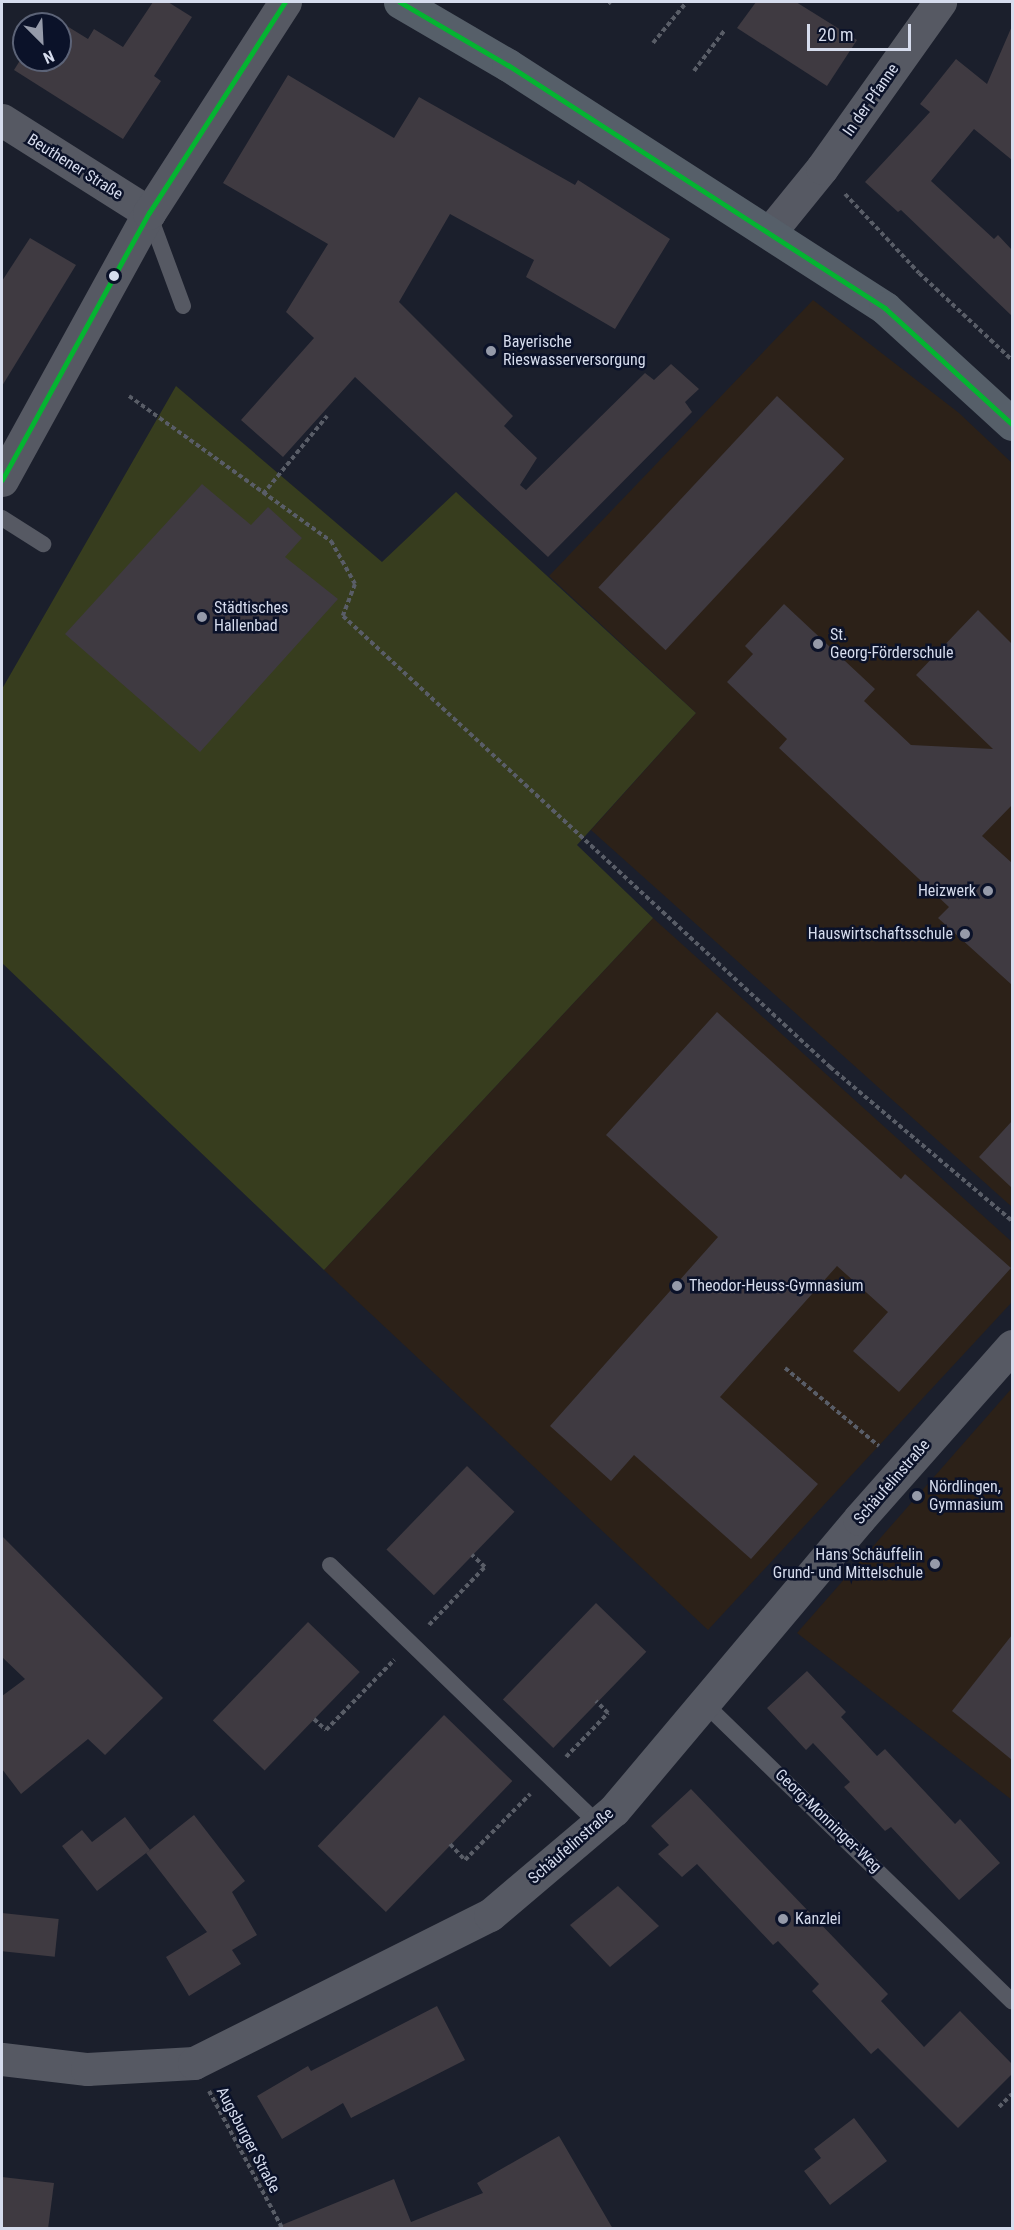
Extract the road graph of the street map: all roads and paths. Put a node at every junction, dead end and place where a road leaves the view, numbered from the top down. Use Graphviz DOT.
graph roads {
  1 [pos="285,2"];
  2 [pos="400,2"];
  3 [pos="940,2"];
  4 [pos="685,4"];
  5 [pos="724,31"];
  6 [pos="653,43"];
  7 [pos="694,70"];
  8 [pos="2,120"];
  9 [pos="822,168"];
  10 [pos="149,213"];
  11 [pos="770,232"];
  12 [pos="183,306"];
  13 [pos="1012,360"];
  14 [pos="129,396"];
  15 [pos="327,416"];
  16 [pos="1012,424"];
  17 [pos="2,480"];
  18 [pos="263,494"];
  19 [pos="2,518"];
  20 [pos="43,544"];
  21 [pos="1012,1221"];
  22 [pos="1012,1346"];
  23 [pos="785,1368"];
  24 [pos="905,1468"];
  25 [pos="472,1555"];
  26 [pos="330,1565"];
  27 [pos="411,1643"];
  28 [pos="596,1701"];
  29 [pos="704,1703"];
  30 [pos="314,1719"];
  31 [pos="548,1776"];
  32 [pos="598,1826"];
  33 [pos="450,1844"];
  34 [pos="1012,2001"];
  35 [pos="2,2059"];
  36 [pos="194,2063"];
  37 [pos="1012,2094"];
  38 [pos="999,2107"];
  39 [pos="282,2229"];
  1 -- 10 [label="street"];
  2 -- 11 [label="main road"];
  3 -- 9 [label="street, In der Pfanne"];
  4 -- 6 [label="path"];
  5 -- 7 [label="path"];
  8 -- 10 [label="street, Beuthener Straße"];
  9 -- 11 [label="street, In der Pfanne"];
  9 -- 13 [label="path"];
  10 -- 12 [label="lane"];
  10 -- 17 [label="street"];
  11 -- 16 [label="main road"];
  14 -- 18 [label="path"];
  15 -- 18 [label="path"];
  18 -- 21 [label="path"];
  19 -- 20 [label="lane"];
  22 -- 24 [label="street, Schäufelinstraße"];
  23 -- 24 [label="path"];
  24 -- 29 [label="street, Schäufelinstraße"];
  25 -- 27 [label="path"];
  26 -- 27 [label="lane"];
  27 -- 30 [label="path"];
  27 -- 31 [label="lane"];
  28 -- 31 [label="path"];
  29 -- 32 [label="street, Schäufelinstraße"];
  29 -- 34 [label="lane, Georg-Monninger-Weg"];
  31 -- 32 [label="lane"];
  31 -- 33 [label="path"];
  32 -- 36 [label="street, Schäufelinstraße"];
  35 -- 36 [label="street, Schäufelinstraße"];
  36 -- 39 [label="path, Augsburger Straße"];
  37 -- 38 [label="path"];
}
